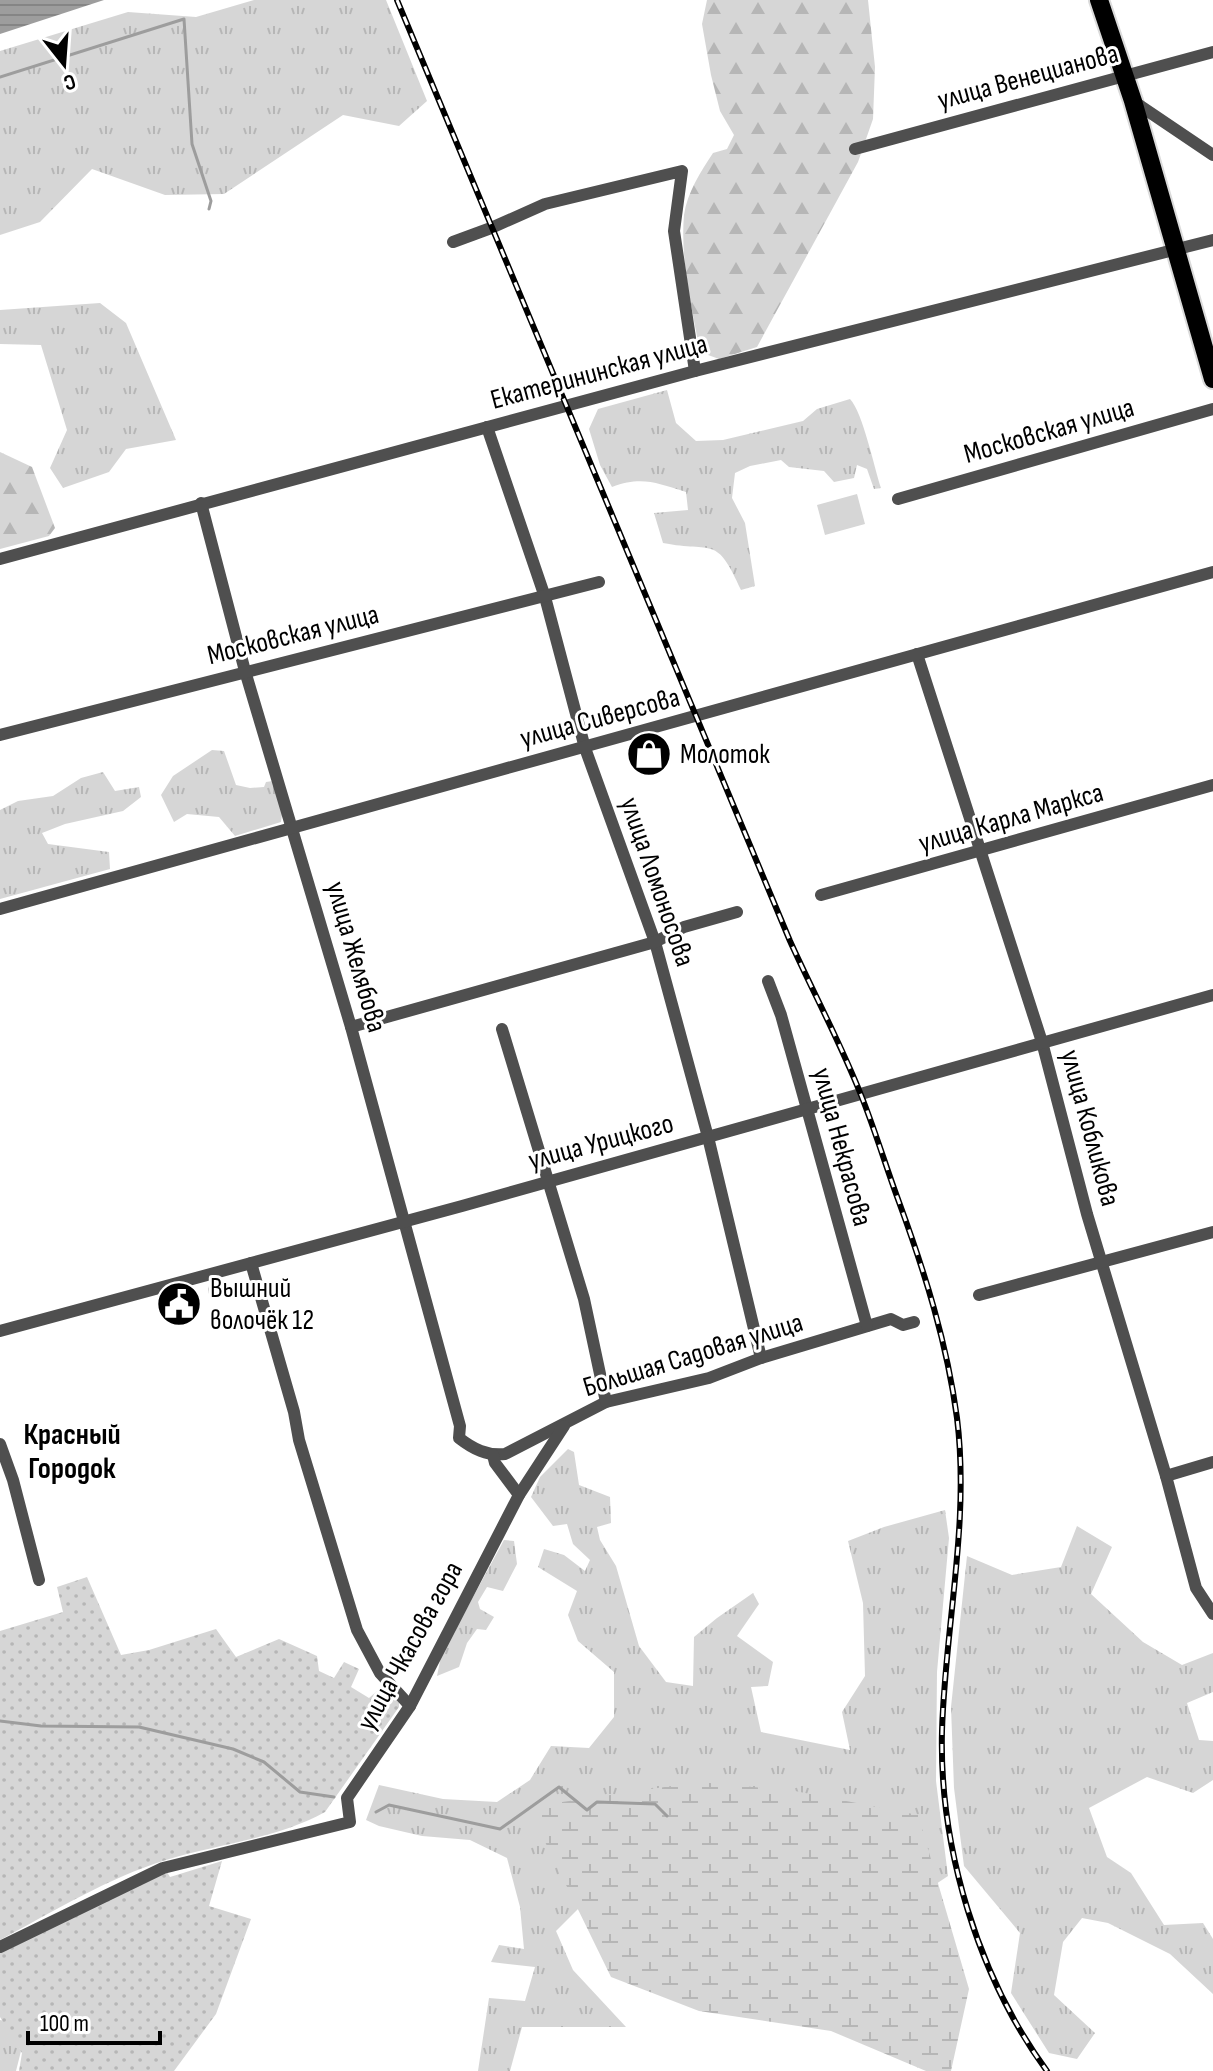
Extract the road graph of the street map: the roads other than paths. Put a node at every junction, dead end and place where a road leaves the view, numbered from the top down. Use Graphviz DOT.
graph roads {
  1 [pos="1099,0"];
  2 [pos="1213,52"];
  3 [pos="1125,76"];
  4 [pos="1133,101"];
  5 [pos="855,149"];
  6 [pos="1213,155"];
  7 [pos="1213,240"];
  8 [pos="453,242"];
  9 [pos="1177,250"];
  10 [pos="695,371"];
  11 [pos="1213,379"];
  12 [pos="1213,409"];
  13 [pos="487,427"];
  14 [pos="898,499"];
  15 [pos="201,503"];
  16 [pos="0,559"];
  17 [pos="1213,572"];
  18 [pos="599,582"];
  19 [pos="545,597"];
  20 [pos="917,654"];
  21 [pos="245,671"];
  22 [pos="0,735"];
  23 [pos="585,748"];
  24 [pos="1213,785"];
  25 [pos="293,827"];
  26 [pos="979,852"];
  27 [pos="821,895"];
  28 [pos="0,909"];
  29 [pos="737,912"];
  30 [pos="655,942"];
  31 [pos="768,981"];
  32 [pos="1213,995"];
  33 [pos="351,1027"];
  34 [pos="502,1029"];
  35 [pos="1042,1042"];
  36 [pos="806,1110"];
  37 [pos="708,1137"];
  38 [pos="547,1181"];
  39 [pos="404,1221"];
  40 [pos="1213,1232"];
  41 [pos="251,1263"];
  42 [pos="1102,1263"];
  43 [pos="979,1295"];
  44 [pos="914,1322"];
  45 [pos="867,1326"];
  46 [pos="0,1331"];
  47 [pos="761,1358"];
  48 [pos="606,1402"];
  49 [pos="567,1422"];
  50 [pos="0,1444"];
  51 [pos="493,1455"];
  52 [pos="1213,1462"];
  53 [pos="1166,1476"];
  54 [pos="519,1495"];
  55 [pos="39,1580"];
  56 [pos="1213,1614"];
  57 [pos="410,1706"];
  58 [pos="0,1947"];
  1 -- 3 [label="highway"];
  2 -- 3 [label="street, улица Венецианова"];
  3 -- 4 [label="highway"];
  3 -- 5 [label="street, улица Венецианова"];
  4 -- 6 [label="street"];
  4 -- 9 [label="highway"];
  7 -- 9 [label="street, Екатерининская улица"];
  8 -- 10 [label="street"];
  9 -- 10 [label="street, Екатерининская улица"];
  9 -- 11 [label="highway"];
  10 -- 13 [label="street, Екатерининская улица"];
  12 -- 14 [label="street, Московская улица"];
  13 -- 15 [label="street, Екатерининская улица"];
  13 -- 19 [label="street, улица Ломоносова"];
  15 -- 16 [label="street, Екатерининская улица"];
  15 -- 21 [label="street, улица Желябова"];
  17 -- 20 [label="street, улица Сиверсова"];
  18 -- 19 [label="street, Московская улица"];
  19 -- 21 [label="street, Московская улица"];
  19 -- 23 [label="street, улица Ломоносова"];
  20 -- 23 [label="street, улица Сиверсова"];
  20 -- 26 [label="street, улица Кобликова"];
  21 -- 22 [label="street, Московская улица"];
  21 -- 25 [label="street, улица Желябова"];
  23 -- 25 [label="street, улица Сиверсова"];
  23 -- 30 [label="street, улица Ломоносова"];
  24 -- 26 [label="street, улица Карла Маркса"];
  25 -- 28 [label="street, улица Сиверсова"];
  25 -- 33 [label="street, улица Желябова"];
  26 -- 27 [label="street, улица Карла Маркса"];
  26 -- 35 [label="street, улица Кобликова"];
  29 -- 30 [label="street"];
  30 -- 33 [label="street"];
  30 -- 37 [label="street, улица Ломоносова"];
  31 -- 36 [label="street, улица Некрасова"];
  32 -- 35 [label="street, улица Урицкого"];
  33 -- 39 [label="street, улица Желябова"];
  34 -- 38 [label="street"];
  35 -- 36 [label="street, улица Урицкого"];
  35 -- 42 [label="street, улица Кобликова"];
  36 -- 37 [label="street, улица Урицкого"];
  36 -- 45 [label="street, улица Некрасова"];
  37 -- 38 [label="street, улица Урицкого"];
  37 -- 47 [label="street, улица Ломоносова"];
  38 -- 39 [label="street, улица Урицкого"];
  38 -- 48 [label="street"];
  39 -- 41 [label="street, улица Урицкого"];
  39 -- 51 [label="street, улица Желябова"];
  40 -- 42 [label="street"];
  41 -- 46 [label="street, улица Урицкого"];
  41 -- 57 [label="street"];
  42 -- 43 [label="street"];
  42 -- 53 [label="street, улица Кобликова"];
  44 -- 45 [label="street, Большая Садовая улица"];
  45 -- 47 [label="street, Большая Садовая улица"];
  47 -- 48 [label="street, Большая Садовая улица"];
  48 -- 49 [label="street, Большая Садовая улица"];
  49 -- 51 [label="street, Большая Садовая улица"];
  49 -- 54 [label="street, улица Чкасова гора"];
  50 -- 55 [label="street"];
  51 -- 54 [label="street"];
  52 -- 53 [label="street"];
  53 -- 56 [label="street, улица Кобликова"];
  54 -- 57 [label="street, улица Чкасова гора"];
  57 -- 58 [label="street, улица Чкасова гора"];
}
